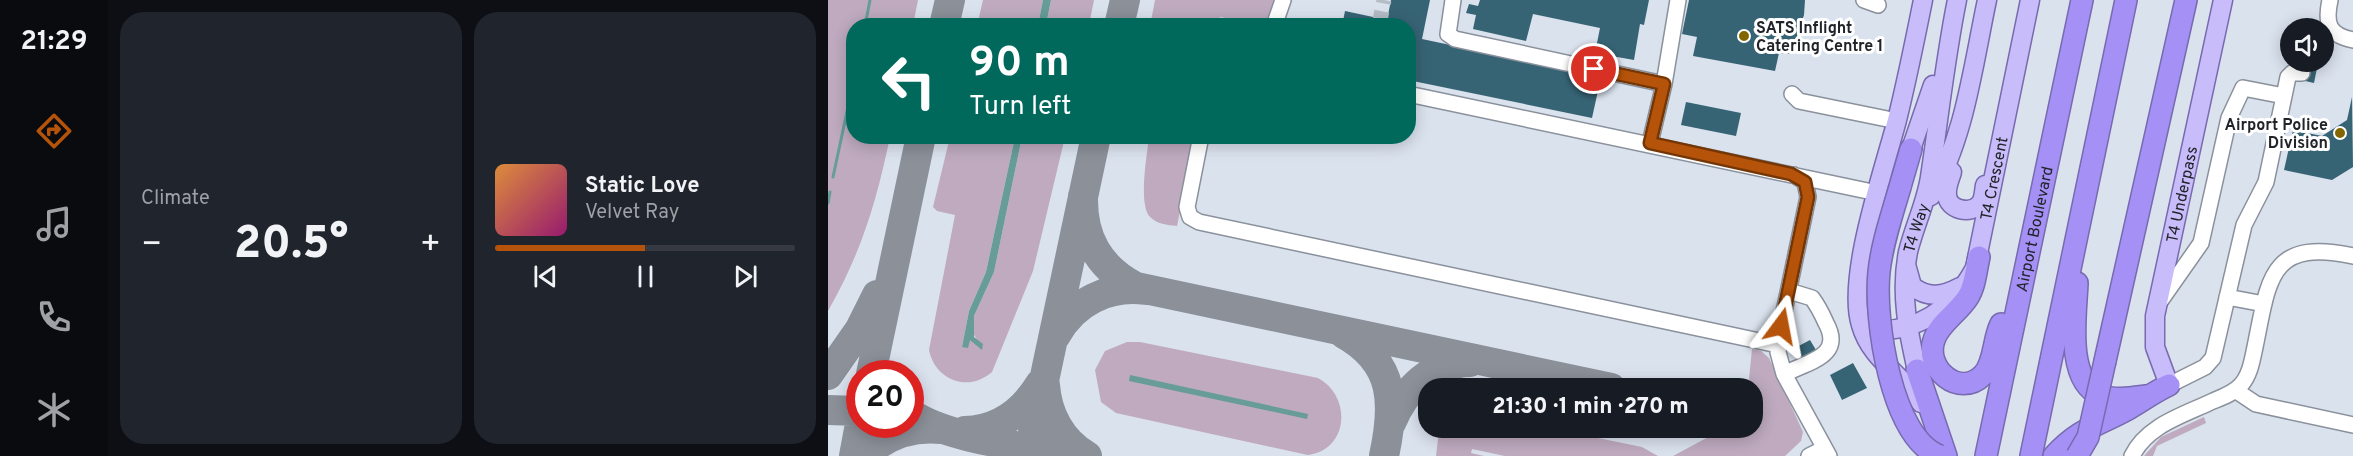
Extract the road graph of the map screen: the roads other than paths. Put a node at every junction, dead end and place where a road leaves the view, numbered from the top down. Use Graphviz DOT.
graph roads {
  1 [pos="1283,0"];
  2 [pos="1453,0"];
  3 [pos="1678,0"];
  4 [pos="1923,0"];
  5 [pos="1957,0"];
  6 [pos="1987,0"];
  7 [pos="2030,0"];
  8 [pos="2082,0"];
  9 [pos="2126,0"];
  10 [pos="2186,0"];
  11 [pos="2223,0"];
  12 [pos="2330,0"];
  13 [pos="1277,18"];
  14 [pos="1950,32"];
  15 [pos="2353,40"];
  16 [pos="1911,63"];
  17 [pos="2302,74"];
  18 [pos="1664,84"];
  19 [pos="1792,94"];
  20 [pos="1416,96"];
  21 [pos="2284,96"];
  22 [pos="2009,107"];
  23 [pos="1897,121"];
  24 [pos="1961,126"];
  25 [pos="1650,143"];
  26 [pos="1199,144"];
  27 [pos="1911,149"];
  28 [pos="1791,174"];
  29 [pos="1877,193"];
  30 [pos="1918,221"];
  31 [pos="2078,230"];
  32 [pos="2353,256"];
  33 [pos="1979,257"];
  34 [pos="1907,266"];
  35 [pos="1970,278"];
  36 [pos="1789,291"];
  37 [pos="2019,292"];
  38 [pos="2227,297"];
  39 [pos="2264,304"];
  40 [pos="2157,306"];
  41 [pos="1861,325"];
  42 [pos="1907,326"];
  43 [pos="1778,345"];
  44 [pos="1917,370"];
  45 [pos="1784,374"];
  46 [pos="2169,385"];
  47 [pos="2235,390"];
  48 [pos="2146,396"];
  49 [pos="1928,417"];
  50 [pos="2353,425"];
  51 [pos="1826,453"];
  52 [pos="1809,456"];
  53 [pos="1935,456"];
  54 [pos="1940,456"];
  55 [pos="1947,456"];
  56 [pos="1986,456"];
  57 [pos="2031,456"];
  58 [pos="2054,456"];
  59 [pos="2077,456"];
  60 [pos="2132,456"];
  1 -- 13 [label="lane"];
  2 -- 18 [label="lane"];
  3 -- 18 [label="lane"];
  4 -- 16 [label="main road"];
  5 -- 14 [label="main road, T4 Way"];
  6 -- 24 [label="main road"];
  7 -- 22 [label="main road, T4 Crescent"];
  8 -- 37 [label="highway, Airport Boulevard"];
  9 -- 31 [label="highway"];
  10 -- 59 [label="highway, bridge"];
  11 -- 40 [label="main road, T4 Underpass"];
  12 -- 15 [label="lane"];
  14 -- 27 [label="main road"];
  14 -- 30 [label="main road, T4 Way"];
  16 -- 23 [label="main road"];
  16 -- 27 [label="main road"];
  17 -- 21 [label="lane"];
  18 -- 25 [label="lane"];
  19 -- 23 [label="lane"];
  20 -- 25 [label="lane"];
  21 -- 38 [label="lane"];
  21 -- 40 [label="lane"];
  22 -- 24 [label="main road"];
  22 -- 33 [label="main road, T4 Crescent"];
  23 -- 29 [label="main road"];
  24 -- 30 [label="main road"];
  25 -- 28 [label="lane"];
  26 -- 43 [label="lane"];
  27 -- 54 [label="highway, bridge"];
  28 -- 29 [label="lane"];
  28 -- 36 [label="lane"];
  29 -- 41 [label="main road"];
  30 -- 34 [label="main road, T4 Way"];
  31 -- 48 [label="highway"];
  31 -- 57 [label="highway"];
  32 -- 39 [label="lane"];
  33 -- 35 [label="main road, T4 Crescent"];
  33 -- 37 [label="highway"];
  34 -- 35 [label="main road"];
  34 -- 42 [label="main road, T4 Way"];
  35 -- 42 [label="main road, T4 Crescent"];
  36 -- 43 [label="lane"];
  36 -- 45 [label="lane"];
  37 -- 56 [label="highway, Airport Boulevard"];
  38 -- 39 [label="lane"];
  38 -- 46 [label="lane"];
  39 -- 47 [label="lane"];
  40 -- 46 [label="main road, T4 Underpass"];
  41 -- 42 [label="main road, T4 Crescent"];
  41 -- 49 [label="main road"];
  42 -- 44 [label="main road, T4 Way"];
  43 -- 45 [label="lane"];
  44 -- 49 [label="main road, T4 Way"];
  44 -- 55 [label="highway"];
  45 -- 51 [label="lane"];
  46 -- 48 [label="highway"];
  47 -- 50 [label="lane"];
  47 -- 60 [label="lane"];
  48 -- 58 [label="highway"];
  49 -- 53 [label="main road, T4 Way"];
  51 -- 52 [label="lane"];
}
